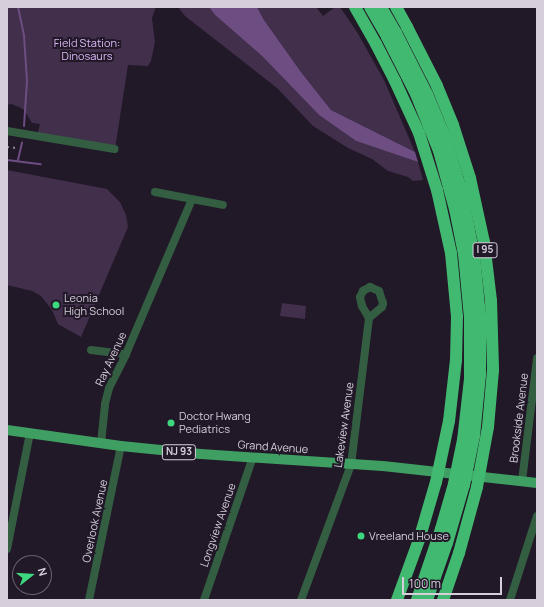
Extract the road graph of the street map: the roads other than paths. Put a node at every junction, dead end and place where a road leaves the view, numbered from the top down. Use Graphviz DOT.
graph roads {
  1 [pos="355,7"];
  2 [pos="370,7"];
  3 [pos="381,7"];
  4 [pos="396,7"];
  5 [pos="391,35"];
  6 [pos="7,131"];
  7 [pos="115,150"];
  8 [pos="155,192"];
  9 [pos="192,199"];
  10 [pos="223,205"];
  11 [pos="369,318"];
  12 [pos="90,350"];
  13 [pos="126,354"];
  14 [pos="537,358"];
  15 [pos="7,430"];
  16 [pos="30,433"];
  17 [pos="101,443"];
  18 [pos="121,446"];
  19 [pos="253,457"];
  20 [pos="351,465"];
  21 [pos="522,481"];
  22 [pos="537,483"];
  23 [pos="459,485"];
  24 [pos="537,516"];
  25 [pos="7,549"];
  26 [pos="91,599"];
  27 [pos="204,600"];
  28 [pos="301,600"];
  29 [pos="397,600"];
  30 [pos="417,600"];
  31 [pos="427,600"];
  32 [pos="443,600"];
  33 [pos="510,600"];
  1 -- 29 [label="highway, bridge"];
  2 -- 5 [label="highway, I 95"];
  3 -- 5 [label="highway, I 95"];
  4 -- 32 [label="highway, I 95, bridge"];
  5 -- 23 [label="highway, I 95, bridge"];
  6 -- 7 [label="street"];
  8 -- 9 [label="street"];
  9 -- 10 [label="street"];
  9 -- 13 [label="street, Ray Avenue"];
  11 -- 20 [label="street, Lakeview Avenue"];
  12 -- 13 [label="street"];
  13 -- 17 [label="street, Ray Avenue"];
  14 -- 21 [label="street, Brookside Avenue"];
  15 -- 16 [label="main road, Grand Avenue / NJ 93"];
  16 -- 17 [label="main road, Grand Avenue / NJ 93"];
  16 -- 25 [label="street"];
  17 -- 18 [label="main road, Grand Avenue / NJ 93"];
  18 -- 19 [label="main road, Grand Avenue / NJ 93"];
  18 -- 26 [label="street, Overlook Avenue"];
  19 -- 20 [label="main road, Grand Avenue / NJ 93"];
  19 -- 27 [label="street, Longview Avenue"];
  20 -- 21 [label="main road, Grand Avenue / NJ 93"];
  20 -- 28 [label="street, Lakeview Avenue"];
  21 -- 22 [label="main road, Grand Avenue / NJ 93"];
  23 -- 30 [label="highway, I 95"];
  23 -- 31 [label="highway, I 95"];
  24 -- 33 [label="street"];
}
